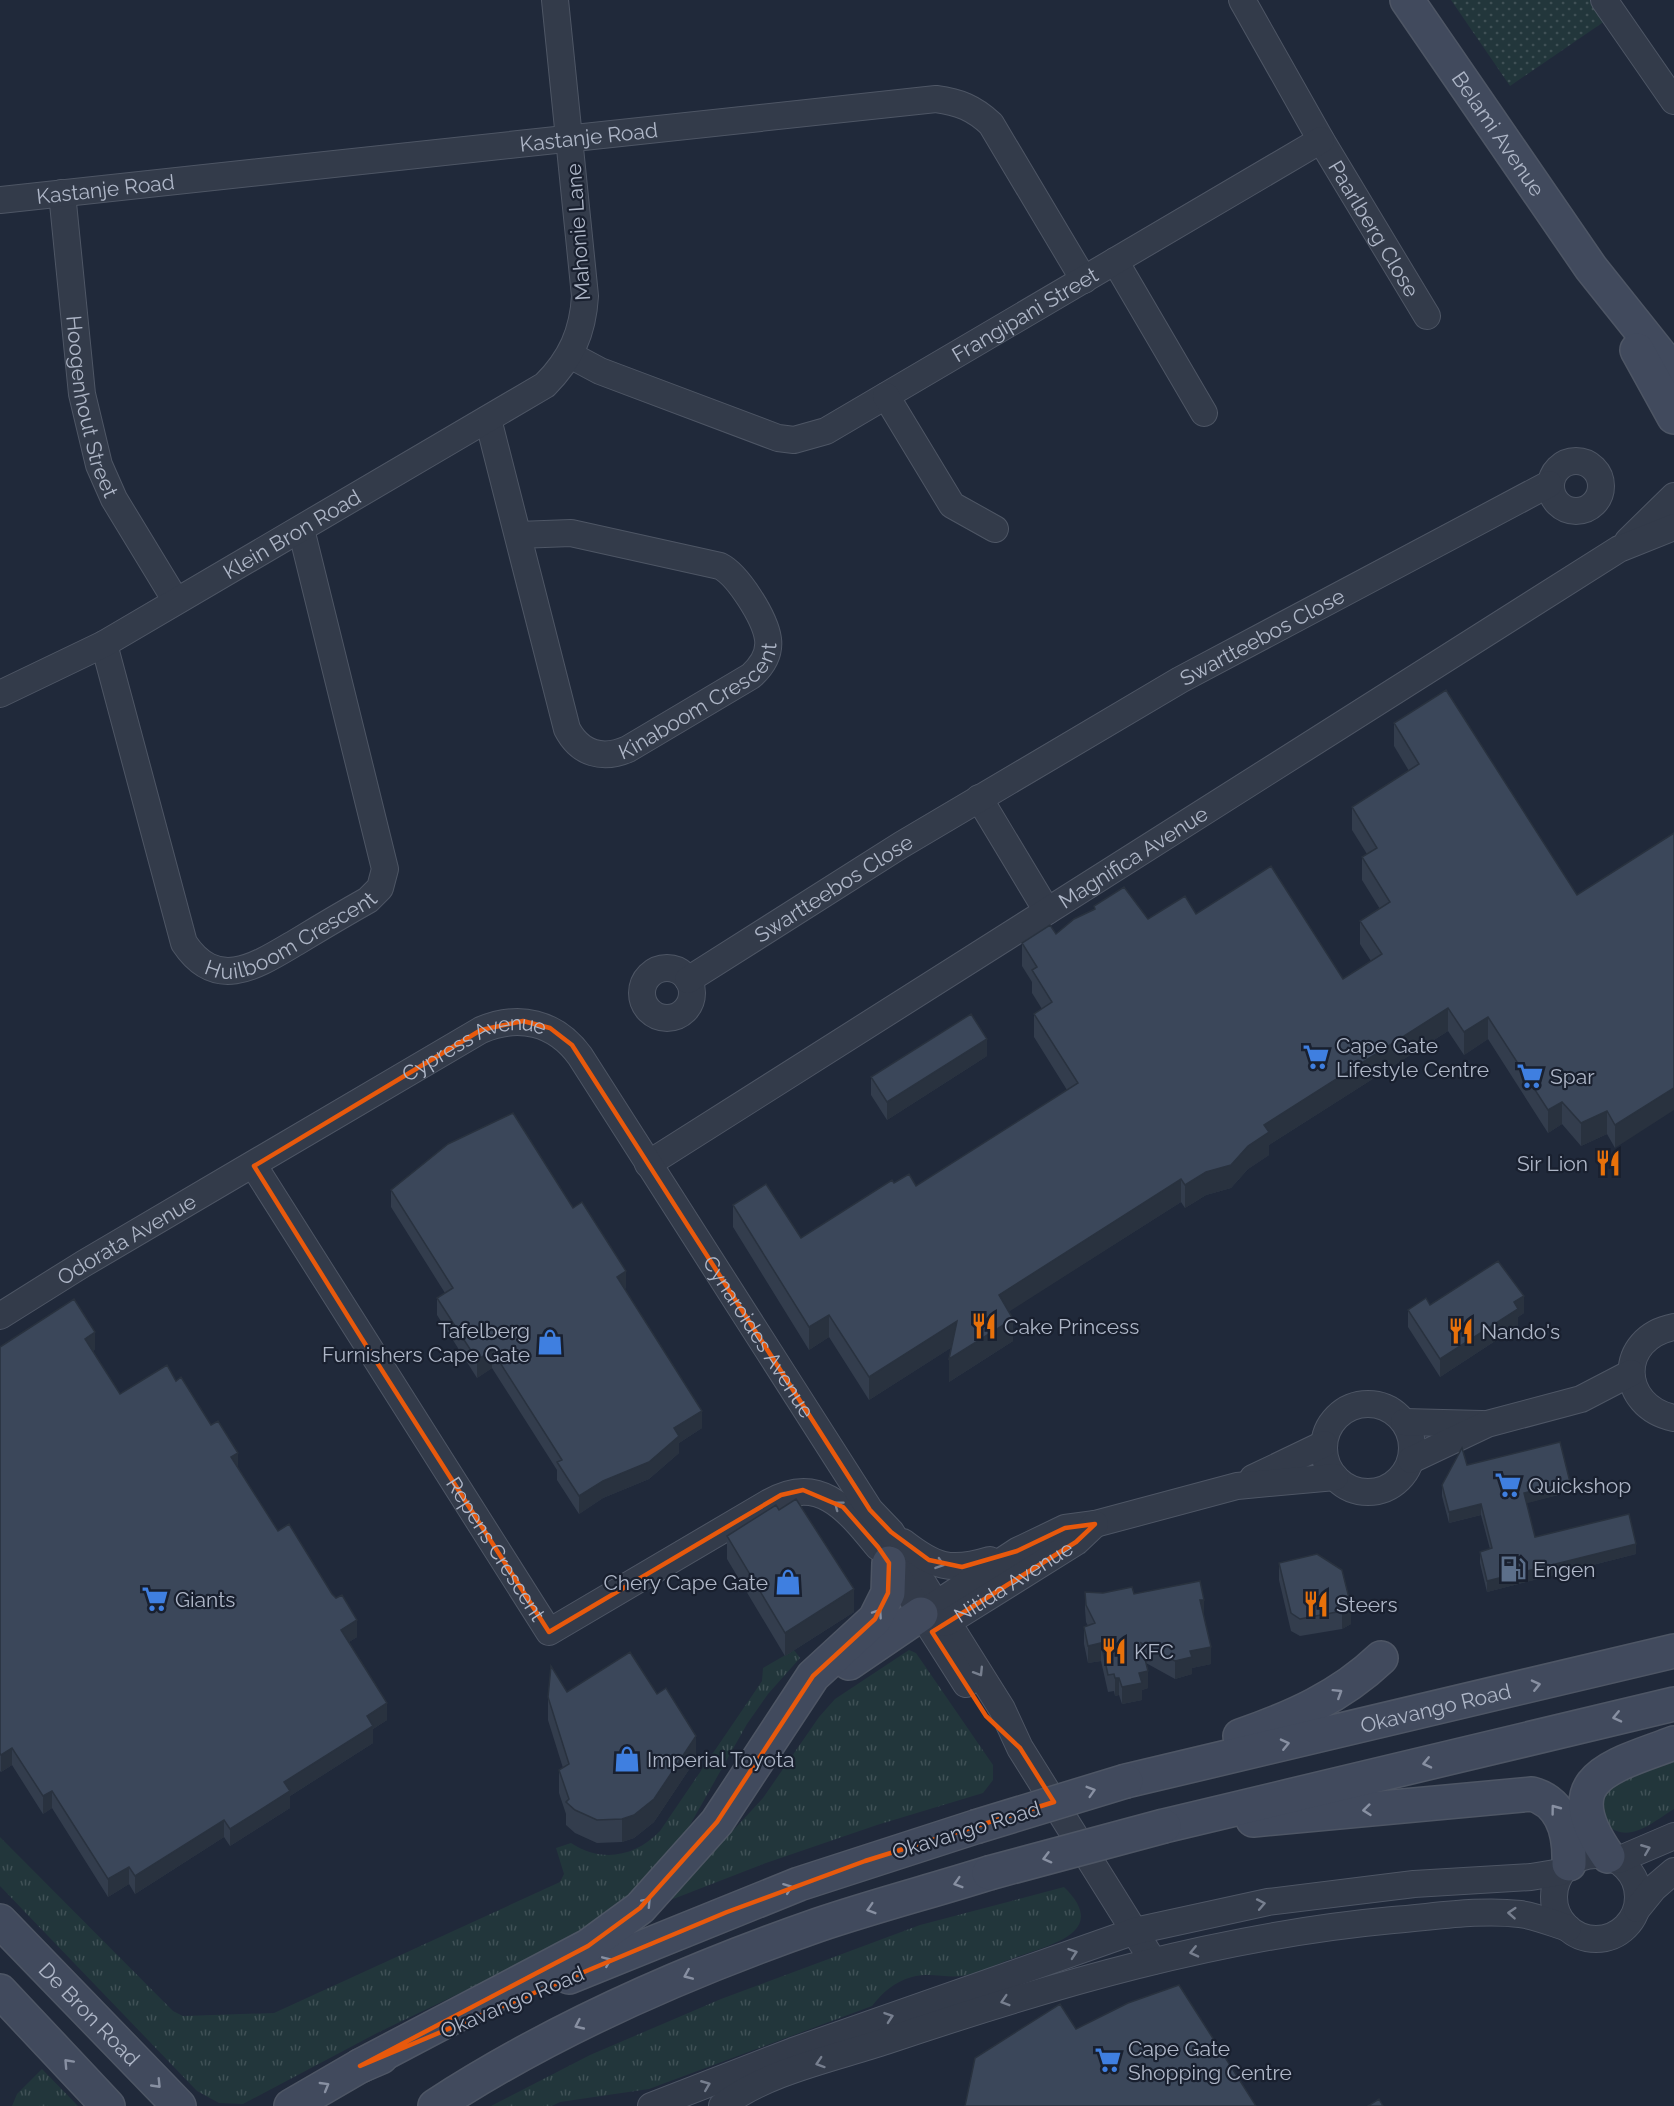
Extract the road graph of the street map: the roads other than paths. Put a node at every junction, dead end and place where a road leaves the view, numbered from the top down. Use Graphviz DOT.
graph roads {
  1 [pos="555,0"];
  2 [pos="1242,0"];
  3 [pos="1407,0"];
  4 [pos="1604,0"];
  5 [pos="1674,101"];
  6 [pos="570,139"];
  7 [pos="1322,140"];
  8 [pos="62,193"];
  9 [pos="0,200"];
  10 [pos="1115,261"];
  11 [pos="1591,268"];
  12 [pos="1084,280"];
  13 [pos="1427,316"];
  14 [pos="570,355"];
  15 [pos="1674,372"];
  16 [pos="886,396"];
  17 [pos="1204,413"];
  18 [pos="1674,417"];
  19 [pos="488,419"];
  20 [pos="1549,483"];
  21 [pos="1674,496"];
  22 [pos="1674,527"];
  23 [pos="301,529"];
  24 [pos="995,529"];
  25 [pos="518,535"];
  26 [pos="1619,549"];
  27 [pos="176,601"];
  28 [pos="104,644"];
  29 [pos="0,694"];
  30 [pos="979,798"];
  31 [pos="1047,912"];
  32 [pos="688,980"];
  33 [pos="648,1164"];
  34 [pos="254,1166"];
  35 [pos="0,1316"];
  36 [pos="1674,1327"];
  37 [pos="1635,1385"];
  38 [pos="1674,1418"];
  39 [pos="1404,1422"];
  40 [pos="1487,1424"];
  41 [pos="1324,1444"];
  42 [pos="1411,1460"];
  43 [pos="1335,1477"];
  44 [pos="1237,1486"];
  45 [pos="1095,1524"];
  46 [pos="886,1547"];
  47 [pos="1017,1551"];
  48 [pos="933,1615"];
  49 [pos="1674,1651"];
  50 [pos="1382,1658"];
  51 [pos="1674,1704"];
  52 [pos="786,1720"];
  53 [pos="1674,1743"];
  54 [pos="1137,1777"];
  55 [pos="1211,1814"];
  56 [pos="1674,1836"];
  57 [pos="1613,1858"];
  58 [pos="1565,1868"];
  59 [pos="1674,1871"];
  60 [pos="1637,1909"];
  61 [pos="0,1921"];
  62 [pos="1568,1928"];
  63 [pos="1135,1931"];
  64 [pos="1153,1961"];
  65 [pos="0,1991"];
  66 [pos="360,2066"];
  67 [pos="108,2106"];
  68 [pos="179,2106"];
  69 [pos="291,2106"];
  70 [pos="435,2106"];
  71 [pos="651,2106"];
  72 [pos="722,2106"];
  1 -- 6 [label="street, Mahonie Lane"];
  2 -- 7 [label="street"];
  3 -- 11 [label="main road, Belami Avenue"];
  4 -- 5 [label="street"];
  6 -- 8 [label="street, Kastanje Road"];
  6 -- 12 [label="street, Kastanje Road"];
  6 -- 14 [label="street, Mahonie Lane"];
  7 -- 10 [label="street, Frangipani Street"];
  7 -- 13 [label="street, Paarlberg Close"];
  8 -- 9 [label="street, Kastanje Road"];
  8 -- 27 [label="street, Hoogenhout Street"];
  10 -- 12 [label="street, Frangipani Street"];
  10 -- 17 [label="street"];
  11 -- 15 [label="main road, Belami Avenue"];
  11 -- 18 [label="main road, Belami Avenue"];
  12 -- 16 [label="street, Frangipani Street"];
  14 -- 16 [label="street, Frangipani Street"];
  14 -- 19 [label="street, Klein Bron Road"];
  16 -- 24 [label="street"];
  19 -- 23 [label="street, Klein Bron Road"];
  19 -- 25 [label="street, Kinaboom Crescent"];
  20 -- 30 [label="street, Swartteebos Close"];
  21 -- 26 [label="street, Magnifica Avenue"];
  22 -- 26 [label="street, Magnifica Avenue"];
  23 -- 27 [label="street, Klein Bron Road"];
  23 -- 28 [label="street, Huilboom Crescent"];
  25 -- 25 [label="street, Kinaboom Crescent"];
  26 -- 31 [label="street, Magnifica Avenue"];
  27 -- 28 [label="street, Klein Bron Road"];
  28 -- 29 [label="street, Klein Bron Road"];
  30 -- 31 [label="street"];
  30 -- 32 [label="street, Swartteebos Close"];
  31 -- 33 [label="street, Magnifica Avenue"];
  33 -- 34 [label="street, Cypress Avenue"];
  33 -- 46 [label="street, Cynaroides Avenue"];
  34 -- 35 [label="street, Odorata Avenue"];
  46 -- 34 [label="street, Repens Crescent, one-way"];
  36 -- 37 [label="street"];
  37 -- 38 [label="street"];
  37 -- 40 [label="street"];
  39 -- 40 [label="street"];
  39 -- 41 [label="street"];
  39 -- 42 [label="street"];
  40 -- 42 [label="street"];
  41 -- 43 [label="street"];
  41 -- 44 [label="street, Nitida Avenue"];
  42 -- 43 [label="street"];
  43 -- 44 [label="street, Nitida Avenue"];
  44 -- 45 [label="street, Nitida Avenue"];
  45 -- 47 [label="street, Nitida Avenue"];
  45 -- 48 [label="street, Nitida Avenue"];
  46 -- 47 [label="street, Nitida Avenue, one-way"];
  46 -- 48 [label="street, Cynaroides Avenue"];
  52 -- 46 [label="main road, one-way"];
  47 -- 48 [label="street, Nitida Avenue"];
  48 -- 52 [label="main road"];
  48 -- 63 [label="street, Cynaroides Avenue"];
  54 -- 49 [label="main road, Okavango Road, one-way"];
  54 -- 50 [label="main road, one-way"];
  51 -- 55 [label="main road, one-way"];
  66 -- 52 [label="main road, one-way"];
  53 -- 57 [label="main road"];
  66 -- 54 [label="main road, Okavango Road, one-way, bridge"];
  58 -- 55 [label="main road, one-way"];
  55 -- 70 [label="main road, one-way, bridge"];
  57 -- 56 [label="street, one-way"];
  57 -- 58 [label="street"];
  57 -- 60 [label="street"];
  58 -- 62 [label="street"];
  63 -- 58 [label="street, one-way"];
  59 -- 60 [label="street"];
  60 -- 62 [label="street"];
  61 -- 68 [label="main road, De Bron Road, one-way"];
  62 -- 64 [label="street, one-way"];
  63 -- 64 [label="street, Cynaroides Avenue"];
  71 -- 63 [label="street, one-way"];
  64 -- 72 [label="street, one-way"];
  67 -- 65 [label="main road, one-way"];
  69 -- 66 [label="main road, Okavango Road, one-way"];
}
